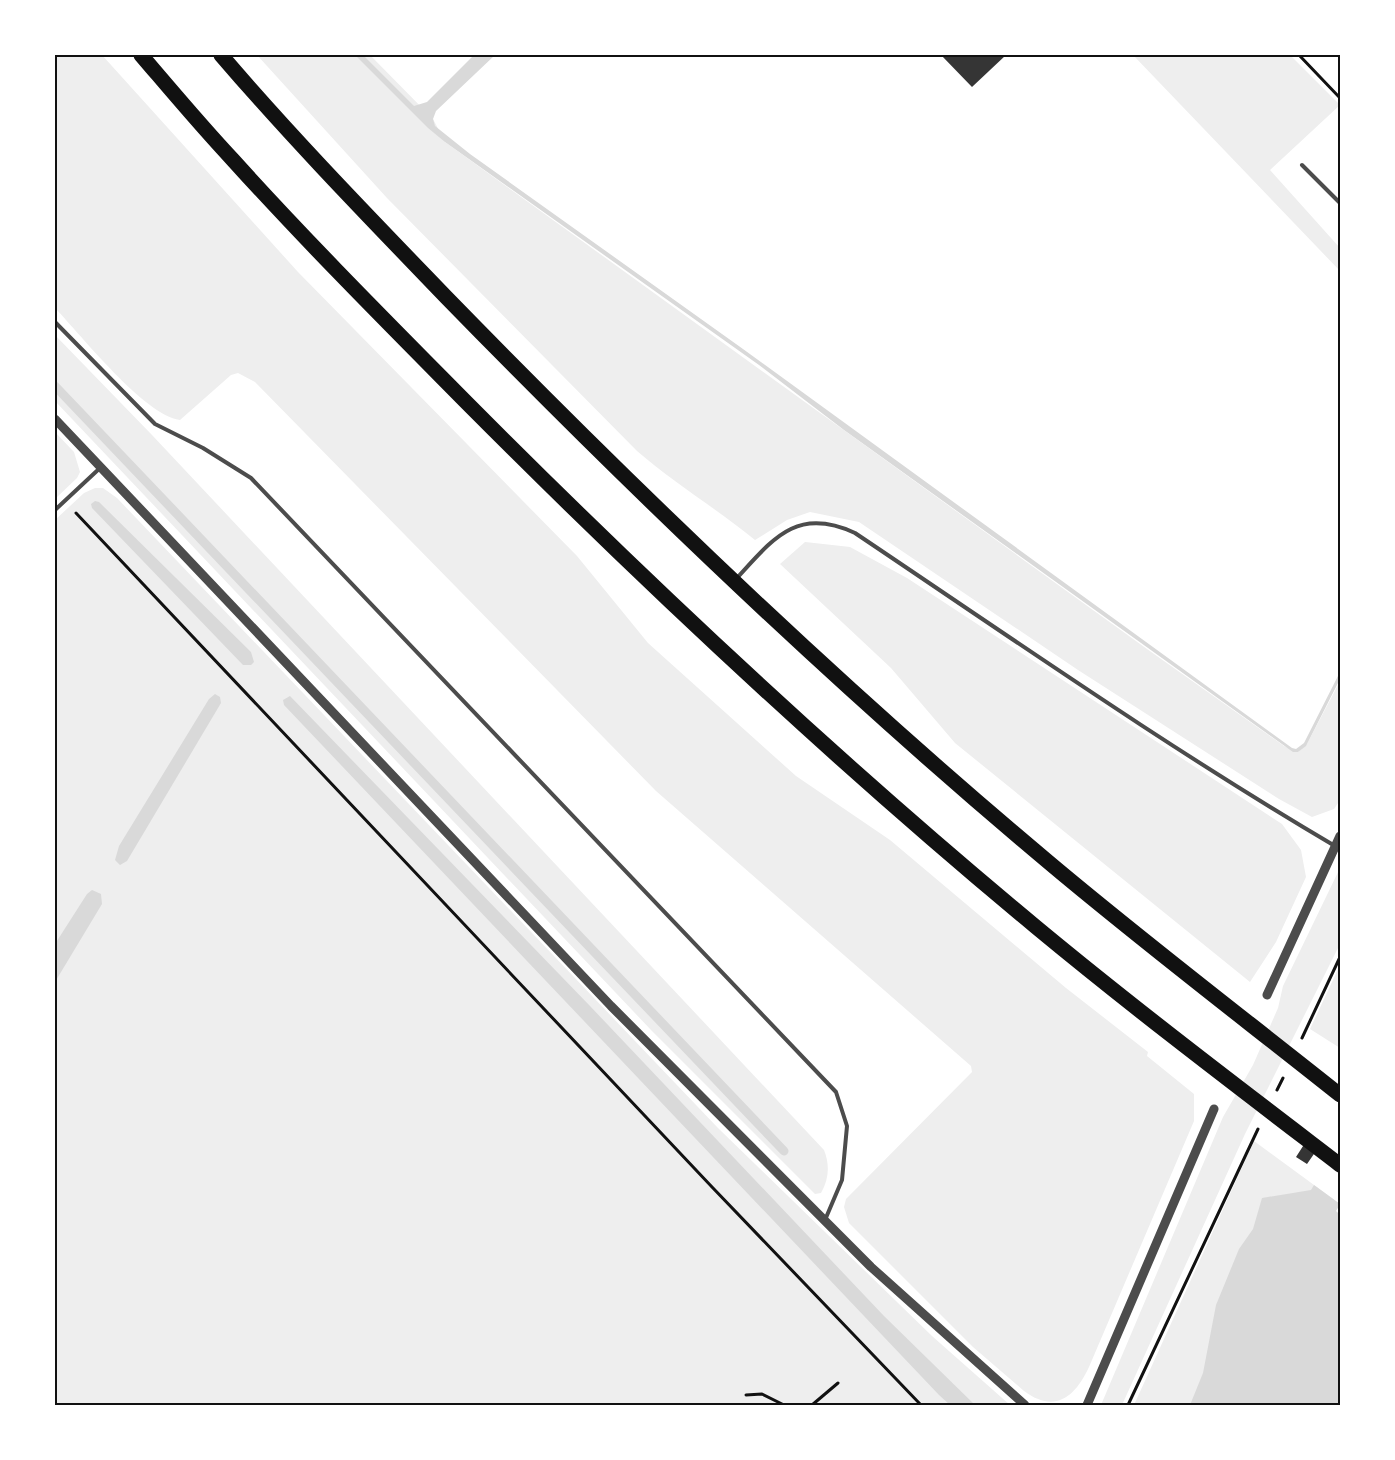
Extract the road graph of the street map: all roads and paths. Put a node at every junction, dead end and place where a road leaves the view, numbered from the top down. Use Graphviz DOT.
graph roads {
  1 [pos="141,55"];
  2 [pos="221,55"];
  3 [pos="1299,55"];
  4 [pos="1340,98"];
  5 [pos="1302,165"];
  6 [pos="1340,203"];
  7 [pos="55,322"];
  8 [pos="55,419"];
  9 [pos="100,468"];
  10 [pos="65,501"];
  11 [pos="55,510"];
  12 [pos="734,580"];
  13 [pos="1340,836"];
  14 [pos="1335,846"];
  15 [pos="1340,957"];
  16 [pos="1267,995"];
  17 [pos="1298,1047"];
  18 [pos="1285,1074"];
  19 [pos="1276,1092"];
  20 [pos="1340,1095"];
  21 [pos="1214,1109"];
  22 [pos="1259,1127"];
  23 [pos="1340,1165"];
  24 [pos="825,1220"];
  25 [pos="838,1383"];
  26 [pos="746,1395"];
  27 [pos="784,1405"];
  28 [pos="812,1405"];
  29 [pos="922,1405"];
  30 [pos="1025,1405"];
  31 [pos="1087,1405"];
  32 [pos="1128,1405"];
  1 -- 23 [label="highway"];
  2 -- 12 [label="highway"];
  3 -- 4 [label="path"];
  5 -- 6 [label="lane"];
  7 -- 24 [label="lane"];
  8 -- 9 [label="street"];
  9 -- 10 [label="lane"];
  9 -- 24 [label="street"];
  10 -- 11 [label="lane"];
  10 -- 29 [label="path"];
  12 -- 14 [label="lane"];
  12 -- 20 [label="highway"];
  13 -- 14 [label="street"];
  14 -- 16 [label="street"];
  15 -- 17 [label="path"];
  18 -- 19 [label="path"];
  21 -- 31 [label="street"];
  22 -- 32 [label="path"];
  24 -- 30 [label="street"];
  25 -- 28 [label="path"];
  26 -- 27 [label="path"];
}
